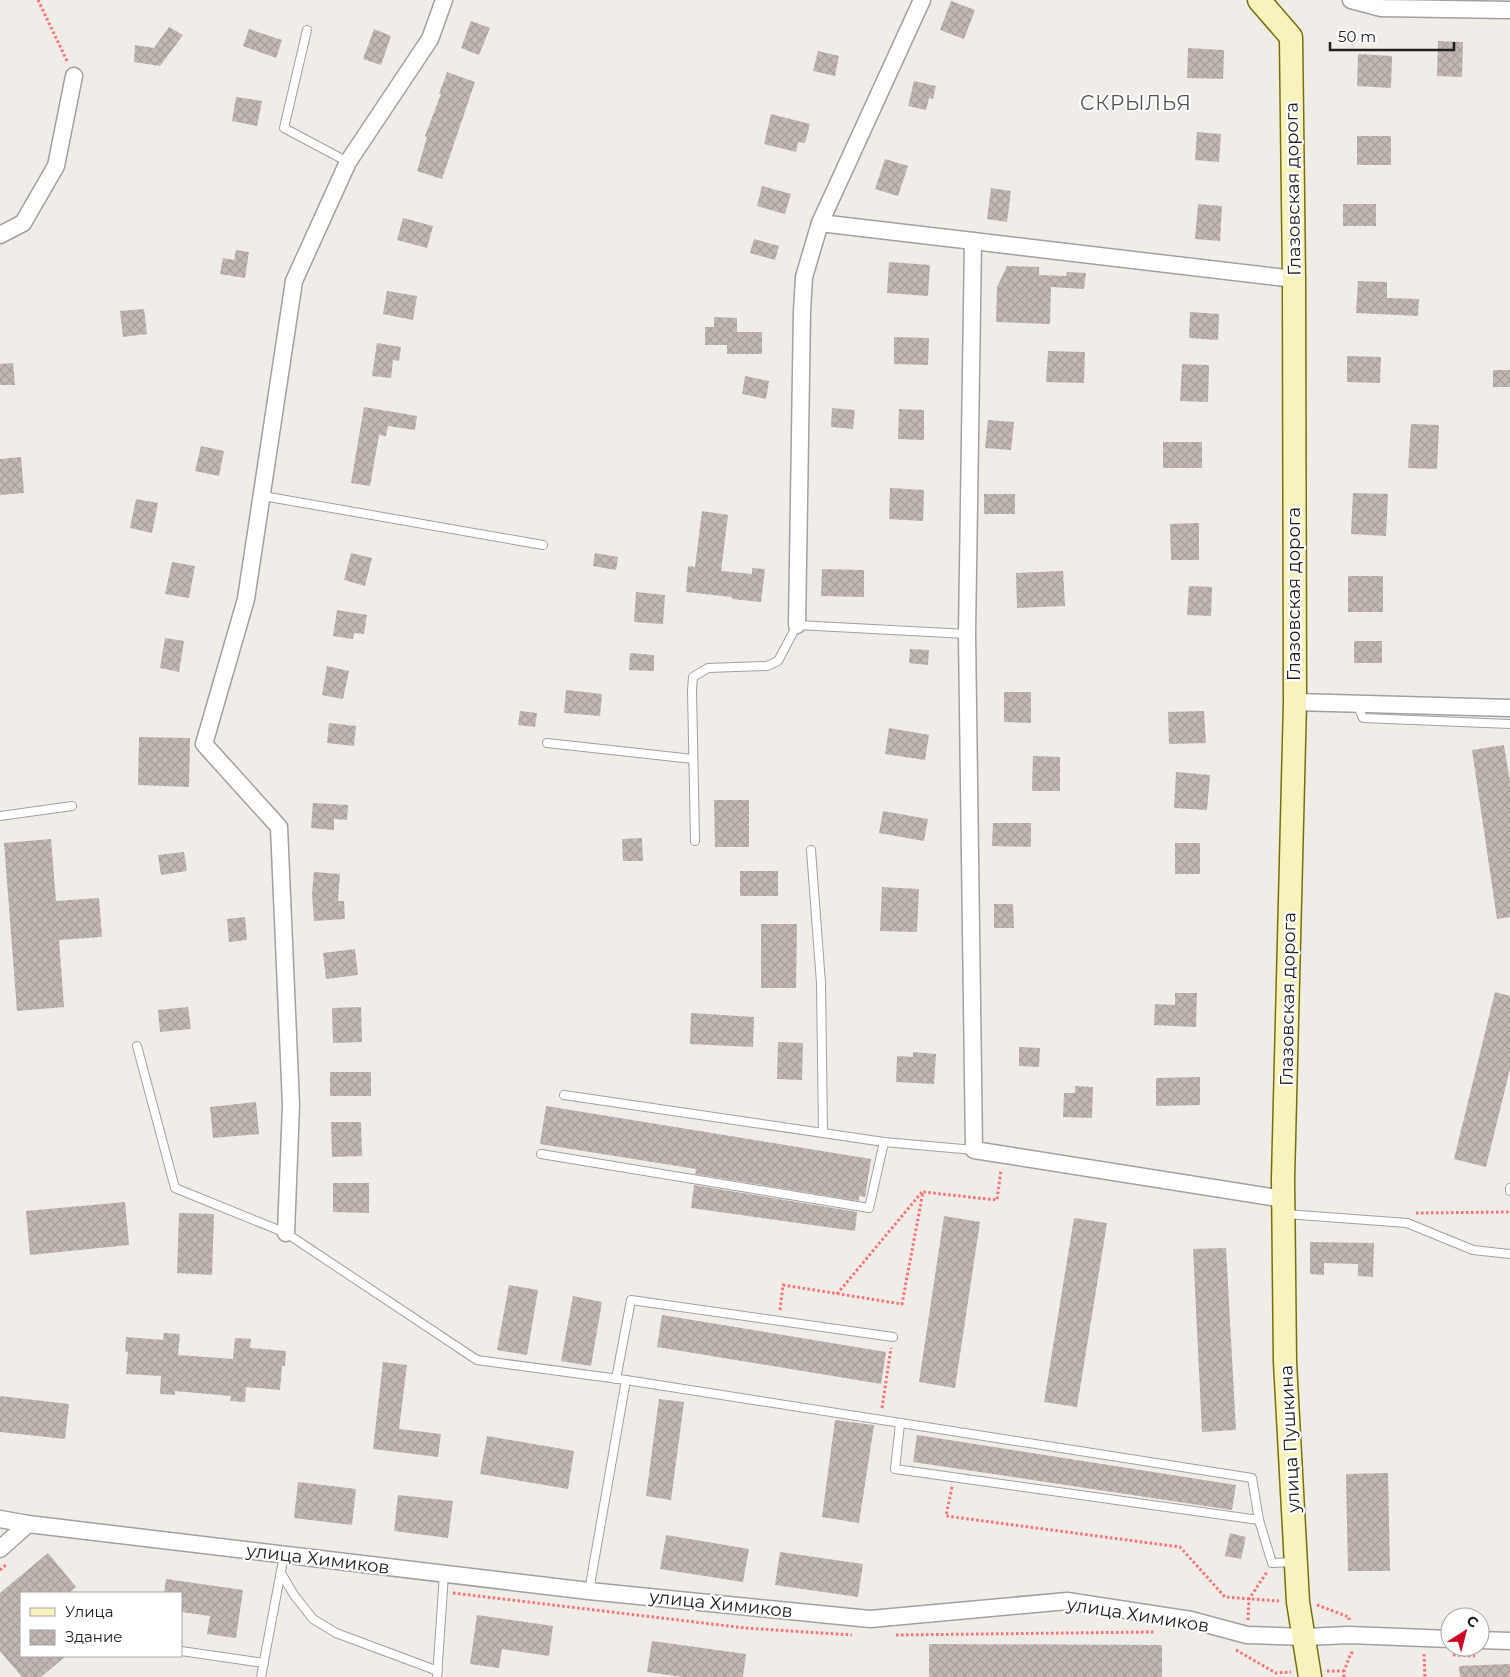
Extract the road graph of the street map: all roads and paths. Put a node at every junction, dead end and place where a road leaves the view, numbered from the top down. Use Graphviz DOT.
graph roads {
  1 [pos="38,0"];
  2 [pos="444,0"];
  3 [pos="922,0"];
  4 [pos="1260,0"];
  5 [pos="1351,0"];
  6 [pos="1510,10"];
  7 [pos="307,30"];
  8 [pos="74,76"];
  9 [pos="348,162"];
  10 [pos="820,224"];
  11 [pos="0,235"];
  12 [pos="973,241"];
  13 [pos="1294,279"];
  14 [pos="262,496"];
  15 [pos="544,545"];
  16 [pos="797,625"];
  17 [pos="967,634"];
  18 [pos="1295,702"];
  19 [pos="1357,704"];
  20 [pos="1510,708"];
  21 [pos="1510,724"];
  22 [pos="547,743"];
  23 [pos="693,759"];
  24 [pos="72,806"];
  25 [pos="0,816"];
  26 [pos="695,841"];
  27 [pos="811,850"];
  28 [pos="137,1046"];
  29 [pos="564,1095"];
  30 [pos="823,1133"];
  31 [pos="884,1142"];
  32 [pos="974,1150"];
  33 [pos="541,1154"];
  34 [pos="1003,1155"];
  35 [pos="923,1192"];
  36 [pos="1284,1206"];
  37 [pos="1510,1212"];
  38 [pos="1407,1222"];
  39 [pos="286,1233"];
  40 [pos="1510,1254"];
  41 [pos="837,1294"];
  42 [pos="779,1321"];
  43 [pos="892,1337"];
  44 [pos="616,1379"];
  45 [pos="626,1380"];
  46 [pos="880,1421"];
  47 [pos="900,1424"];
  48 [pos="954,1476"];
  49 [pos="0,1519"];
  50 [pos="1259,1520"];
  51 [pos="28,1524"];
  52 [pos="0,1549"];
  53 [pos="284,1555"];
  54 [pos="1296,1562"];
  55 [pos="1272,1563"];
  56 [pos="280,1573"];
  57 [pos="444,1574"];
  58 [pos="589,1591"];
  59 [pos="1250,1599"];
  60 [pos="1247,1635"];
  61 [pos="1304,1637"];
  62 [pos="1440,1639"];
  63 [pos="1510,1641"];
  64 [pos="1490,1646"];
  65 [pos="182,1651"];
  66 [pos="1360,1653"];
  67 [pos="1415,1654"];
  68 [pos="1424,1654"];
  69 [pos="1433,1655"];
  70 [pos="1246,1656"];
  71 [pos="264,1663"];
  72 [pos="438,1674"];
  73 [pos="261,1677"];
  74 [pos="1310,1677"];
  75 [pos="1344,1677"];
  76 [pos="1425,1677"];
  1 -- 8 [label="path"];
  2 -- 9 [label="street"];
  3 -- 10 [label="street"];
  4 -- 13 [label="street, Глазовская дорога"];
  5 -- 6 [label="street"];
  7 -- 9 [label="lane"];
  8 -- 11 [label="street"];
  9 -- 14 [label="street"];
  10 -- 12 [label="street"];
  10 -- 16 [label="street"];
  12 -- 13 [label="street"];
  12 -- 17 [label="street"];
  13 -- 18 [label="street, Глазовская дорога"];
  14 -- 15 [label="lane"];
  14 -- 39 [label="street"];
  16 -- 17 [label="lane"];
  16 -- 23 [label="lane"];
  17 -- 32 [label="street"];
  18 -- 19 [label="street"];
  18 -- 36 [label="street, Глазовская дорога"];
  19 -- 20 [label="street"];
  19 -- 21 [label="lane"];
  22 -- 23 [label="lane"];
  23 -- 26 [label="lane"];
  24 -- 25 [label="lane"];
  27 -- 30 [label="lane"];
  28 -- 39 [label="lane"];
  29 -- 30 [label="lane"];
  30 -- 31 [label="lane"];
  31 -- 32 [label="lane"];
  31 -- 33 [label="lane"];
  32 -- 34 [label="street"];
  34 -- 35 [label="path"];
  34 -- 36 [label="street"];
  35 -- 41 [label="path"];
  35 -- 41 [label="path"];
  36 -- 38 [label="lane"];
  36 -- 54 [label="street, улица Пушкина"];
  37 -- 38 [label="path"];
  38 -- 40 [label="lane"];
  39 -- 44 [label="lane"];
  41 -- 42 [label="path"];
  42 -- 43 [label="lane"];
  42 -- 44 [label="lane"];
  43 -- 46 [label="path"];
  44 -- 45 [label="lane"];
  45 -- 46 [label="lane"];
  45 -- 58 [label="lane"];
  46 -- 47 [label="lane"];
  47 -- 48 [label="lane"];
  47 -- 50 [label="lane"];
  48 -- 50 [label="lane"];
  48 -- 59 [label="path"];
  49 -- 51 [label="street, улица Химиков"];
  50 -- 55 [label="lane"];
  51 -- 52 [label="street"];
  51 -- 53 [label="street, улица Химиков"];
  53 -- 56 [label="lane"];
  53 -- 57 [label="street, улица Химиков"];
  54 -- 55 [label="lane"];
  54 -- 61 [label="street, улица Пушкина"];
  55 -- 59 [label="path"];
  56 -- 71 [label="lane"];
  56 -- 72 [label="lane"];
  57 -- 58 [label="street, улица Химиков"];
  57 -- 72 [label="lane"];
  58 -- 60 [label="street, улица Химиков"];
  59 -- 60 [label="path"];
  60 -- 61 [label="street, улица Химиков"];
  60 -- 70 [label="path"];
  61 -- 62 [label="street, улица Химиков"];
  61 -- 74 [label="street, улица Пушкина"];
  63 -- 64 [label="street"];
  65 -- 71 [label="lane"];
  66 -- 75 [label="path"];
  67 -- 68 [label="path"];
  68 -- 69 [label="path"];
  68 -- 76 [label="path"];
  71 -- 73 [label="lane"];
}
